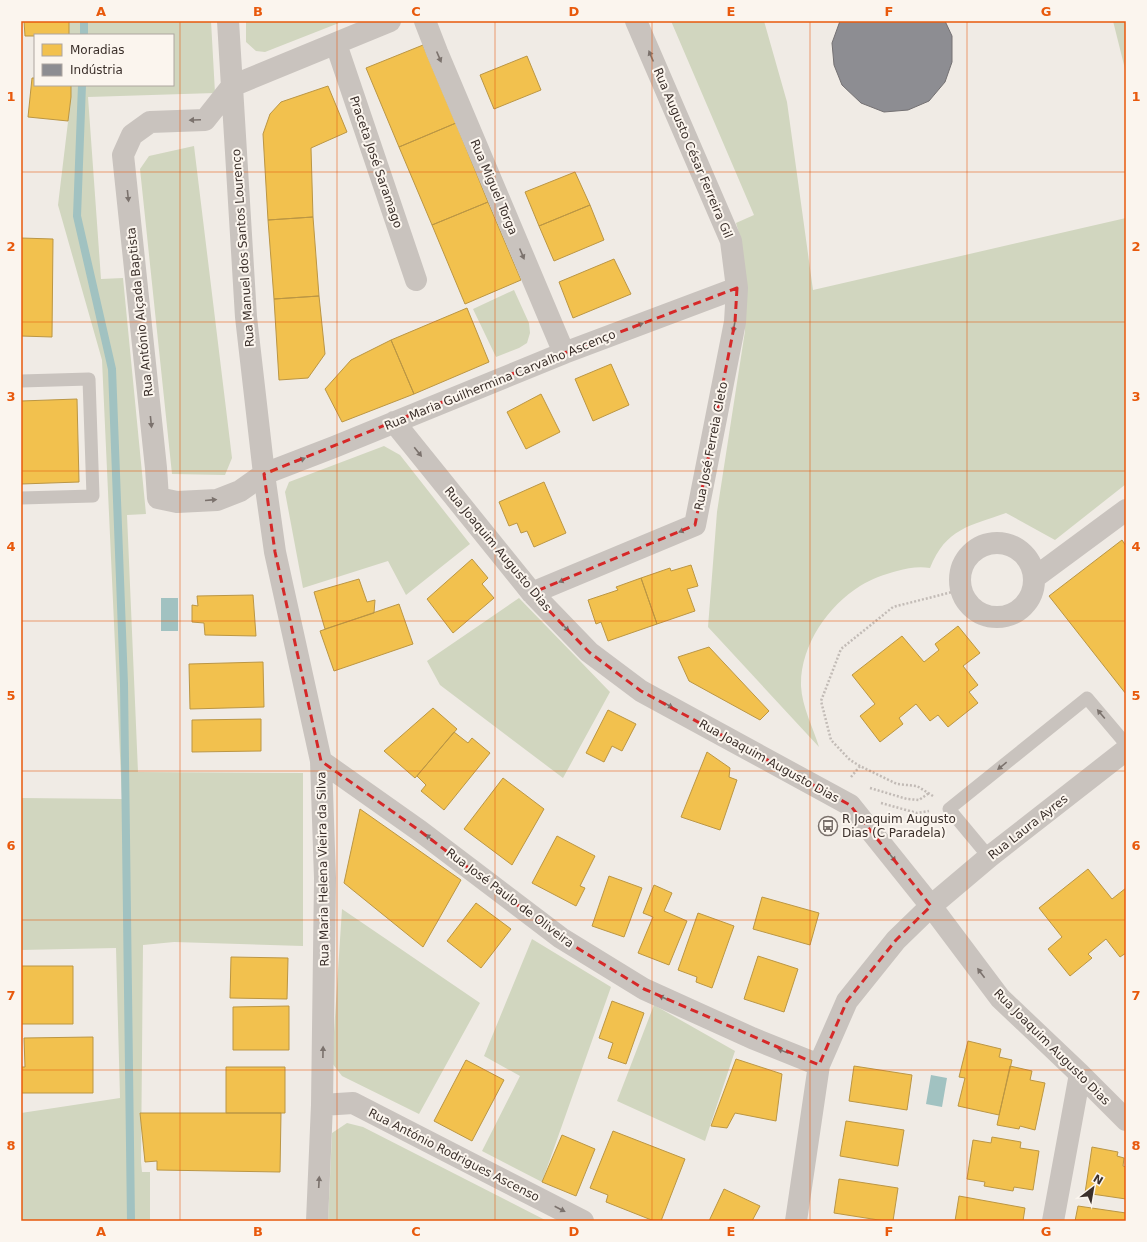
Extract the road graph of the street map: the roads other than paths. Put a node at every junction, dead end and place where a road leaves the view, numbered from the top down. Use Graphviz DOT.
graph roads {
  1 [pos="228,21"];
  2 [pos="390,21"];
  3 [pos="425,21"];
  4 [pos="636,21"];
  5 [pos="336,44"];
  6 [pos="232,86"];
  7 [pos="416,280"];
  8 [pos="737,288"];
  9 [pos="564,353"];
  10 [pos="21,381"];
  11 [pos="394,422"];
  12 [pos="264,474"];
  13 [pos="21,498"];
  14 [pos="1126,510"];
  15 [pos="1034,578"];
  16 [pos="532,594"];
  17 [pos="1126,744"];
  18 [pos="1126,750"];
  19 [pos="321,761"];
  20 [pos="989,858"];
  21 [pos="931,906"];
  22 [pos="819,1065"];
  23 [pos="1080,1074"];
  24 [pos="322,1105"];
  25 [pos="1126,1120"];
  26 [pos="317,1221"];
  27 [pos="583,1221"];
  28 [pos="796,1221"];
  29 [pos="1054,1221"];
  1 -- 6 [label="street, Rua Manuel dos Santos Lourenço"];
  2 -- 5 [label="street"];
  3 -- 9 [label="street, Rua Miguel Torga, one-way"];
  8 -- 4 [label="street, Rua Augusto César Ferreira Gil, one-way"];
  5 -- 6 [label="street"];
  5 -- 7 [label="street, Praceta José Saramago"];
  6 -- 12 [label="street, Rua Manuel dos Santos Lourenço"];
  6 -- 12 [label="street, Rua António Alçada Baptista, one-way"];
  9 -- 8 [label="street, Rua Maria Guilhermina Carvalho Ascenço, one-way"];
  8 -- 16 [label="street, Rua José Ferreia Cleto, one-way"];
  9 -- 11 [label="street, Rua Maria Guilhermina Carvalho Ascenço"];
  10 -- 13 [label="lane"];
  12 -- 11 [label="street, Rua Maria Guilhermina Carvalho Ascenço, one-way"];
  11 -- 16 [label="street, Rua Joaquim Augusto Dias, one-way"];
  12 -- 19 [label="street, Rua Maria Helena Vieira da Silva"];
  14 -- 15 [label="street"];
  15 -- 15 [label="street"];
  16 -- 21 [label="street, Rua Joaquim Augusto Dias, one-way"];
  17 -- 20 [label="lane, one-way"];
  18 -- 20 [label="street, Rua Laura Ayres"];
  22 -- 19 [label="street, Rua José Paulo de Oliveira, one-way"];
  24 -- 19 [label="street, Rua Maria Helena Vieira da Silva, one-way"];
  20 -- 21 [label="street, Rua Laura Ayres"];
  21 -- 22 [label="street, Rua Laura Ayres"];
  23 -- 21 [label="street, Rua Joaquim Augusto Dias, one-way"];
  22 -- 28 [label="street, Rua Laura Ayres"];
  23 -- 25 [label="street, Rua Joaquim Augusto Dias"];
  23 -- 29 [label="street"];
  26 -- 24 [label="street, Rua Maria Helena Vieira da Silva, one-way"];
  24 -- 27 [label="street, Rua António Rodrigues Ascenso, one-way"];
}
